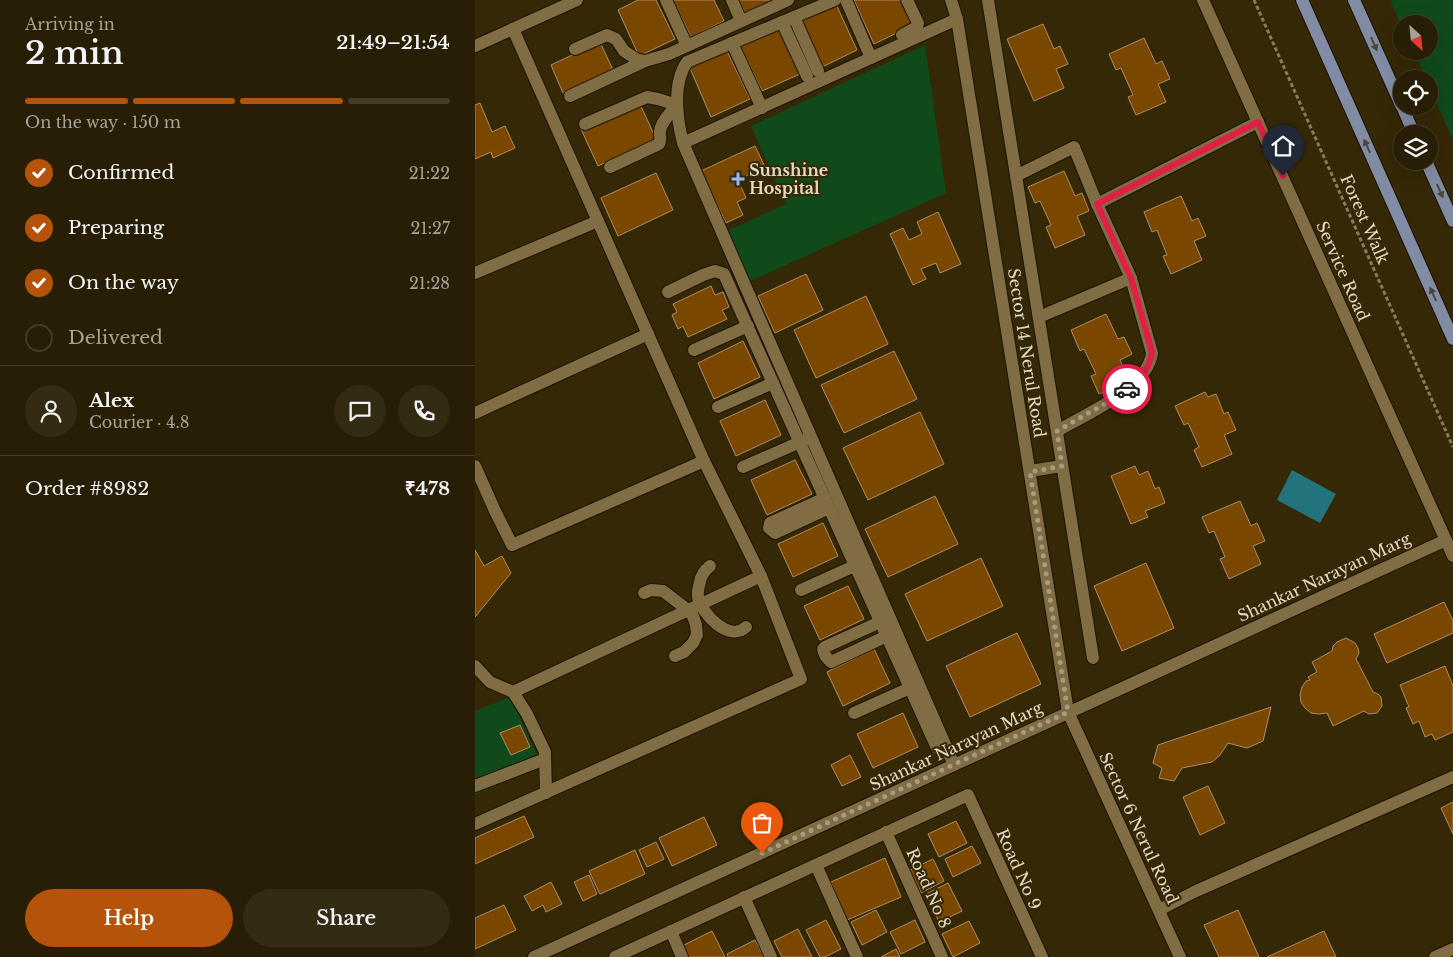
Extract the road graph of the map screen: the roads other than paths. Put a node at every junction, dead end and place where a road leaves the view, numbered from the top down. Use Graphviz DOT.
graph roads {
  1 [pos="577,0"];
  2 [pos="666,0"];
  3 [pos="732,0"];
  4 [pos="788,0"];
  5 [pos="835,0"];
  6 [pos="846,0"];
  7 [pos="907,0"];
  8 [pos="951,0"];
  9 [pos="988,0"];
  10 [pos="1203,0"];
  11 [pos="1302,0"];
  12 [pos="1354,0"];
  13 [pos="788,19"];
  14 [pos="957,19"];
  15 [pos="741,21"];
  16 [pos="513,29"];
  17 [pos="732,43"];
  18 [pos="475,46"];
  19 [pos="687,46"];
  20 [pos="575,49"];
  21 [pos="869,54"];
  22 [pos="645,61"];
  23 [pos="813,73"];
  24 [pos="1393,88"];
  25 [pos="570,96"];
  26 [pos="677,105"];
  27 [pos="762,108"];
  28 [pos="1258,122"];
  29 [pos="585,124"];
  30 [pos="683,143"];
  31 [pos="610,167"];
  32 [pos="1430,170"];
  33 [pos="1017,176"];
  34 [pos="1097,204"];
  35 [pos="598,221"];
  36 [pos="1453,221"];
  37 [pos="475,274"];
  38 [pos="1131,278"];
  39 [pos="669,292"];
  40 [pos="1039,317"];
  41 [pos="748,326"];
  42 [pos="648,334"];
  43 [pos="1453,339"];
  44 [pos="694,350"];
  45 [pos="773,383"];
  46 [pos="718,407"];
  47 [pos="475,413"];
  48 [pos="1057,431"];
  49 [pos="806,440"];
  50 [pos="704,461"];
  51 [pos="475,466"];
  52 [pos="1062,466"];
  53 [pos="743,467"];
  54 [pos="1030,472"];
  55 [pos="1446,540"];
  56 [pos="1453,556"];
  57 [pos="860,563"];
  58 [pos="710,566"];
  59 [pos="761,576"];
  60 [pos="801,590"];
  61 [pos="644,593"];
  62 [pos="694,607"];
  63 [pos="880,622"];
  64 [pos="746,627"];
  65 [pos="887,636"];
  66 [pos="675,656"];
  67 [pos="1093,658"];
  68 [pos="475,666"];
  69 [pos="910,688"];
  70 [pos="513,692"];
  71 [pos="1068,712"];
  72 [pos="854,713"];
  73 [pos="937,748"];
  74 [pos="545,759"];
  75 [pos="954,765"];
  76 [pos="1453,778"];
  77 [pos="475,786"];
  78 [pos="546,792"];
  79 [pos="475,824"];
  80 [pos="886,832"];
  81 [pos="816,864"];
  82 [pos="744,897"];
  83 [pos="1159,910"];
  84 [pos="671,931"];
  85 [pos="1453,949"];
  86 [pos="534,957"];
  87 [pos="615,957"];
  88 [pos="682,957"];
  89 [pos="771,957"];
  90 [pos="857,957"];
  91 [pos="942,957"];
  92 [pos="1041,957"];
  93 [pos="1180,957"];
  94 [pos="1435,957"];
  1 -- 16 [label="street"];
  2 -- 19 [label="street"];
  3 -- 15 [label="street"];
  4 -- 15 [label="street"];
  5 -- 13 [label="street"];
  6 -- 21 [label="street"];
  7 -- 21 [label="street"];
  8 -- 14 [label="street, Sector 14 Nerul Road"];
  9 -- 33 [label="street"];
  10 -- 28 [label="street, Service Road"];
  43 -- 11 [label="main road, one-way"];
  12 -- 24 [label="main road, one-way"];
  13 -- 17 [label="street"];
  13 -- 23 [label="street"];
  14 -- 21 [label="street"];
  14 -- 54 [label="street, Sector 14 Nerul Road"];
  15 -- 19 [label="street"];
  16 -- 18 [label="street"];
  16 -- 35 [label="street"];
  17 -- 26 [label="street"];
  17 -- 27 [label="street"];
  19 -- 22 [label="street"];
  20 -- 22 [label="street"];
  21 -- 27 [label="street"];
  22 -- 25 [label="street"];
  26 -- 29 [label="street"];
  26 -- 30 [label="street"];
  26 -- 31 [label="street"];
  27 -- 30 [label="street"];
  28 -- 34 [label="street"];
  28 -- 55 [label="street, Service Road"];
  30 -- 49 [label="street"];
  32 -- 36 [label="main road, one-way"];
  33 -- 34 [label="street"];
  33 -- 40 [label="street"];
  34 -- 38 [label="street"];
  35 -- 37 [label="street"];
  35 -- 42 [label="street"];
  38 -- 40 [label="street"];
  38 -- 48 [label="street"];
  39 -- 41 [label="street"];
  40 -- 48 [label="street"];
  41 -- 44 [label="street"];
  41 -- 45 [label="street"];
  42 -- 47 [label="street"];
  42 -- 50 [label="street"];
  45 -- 46 [label="street"];
  45 -- 49 [label="street"];
  48 -- 52 [label="street"];
  49 -- 53 [label="street"];
  49 -- 57 [label="street"];
  49 -- 57 [label="street"];
  50 -- 51 [label="street"];
  50 -- 59 [label="street"];
  52 -- 54 [label="street"];
  52 -- 67 [label="street"];
  54 -- 71 [label="street, Sector 14 Nerul Road"];
  55 -- 56 [label="street, Service Road"];
  55 -- 71 [label="street, Shankar Narayan Marg"];
  57 -- 60 [label="street"];
  57 -- 63 [label="street"];
  57 -- 75 [label="street"];
  58 -- 62 [label="street"];
  59 -- 62 [label="street"];
  59 -- 78 [label="street"];
  61 -- 62 [label="street"];
  62 -- 64 [label="street"];
  62 -- 66 [label="street"];
  62 -- 70 [label="street"];
  63 -- 65 [label="street"];
  63 -- 65 [label="street"];
  65 -- 69 [label="street"];
  68 -- 70 [label="street"];
  69 -- 72 [label="street"];
  69 -- 73 [label="street"];
  70 -- 74 [label="street"];
  71 -- 75 [label="street, Shankar Narayan Marg"];
  71 -- 83 [label="street, Sector 6 Nerul Road"];
  74 -- 77 [label="street"];
  74 -- 78 [label="street"];
  75 -- 86 [label="street, Shankar Narayan Marg"];
  76 -- 83 [label="street"];
  78 -- 79 [label="street"];
  80 -- 81 [label="street"];
  80 -- 91 [label="street, Road No 8"];
  80 -- 92 [label="street, Road No 9"];
  81 -- 82 [label="street"];
  81 -- 90 [label="street"];
  82 -- 84 [label="street"];
  82 -- 89 [label="street"];
  83 -- 93 [label="street, Sector 6 Nerul Road"];
  84 -- 87 [label="street"];
  84 -- 88 [label="street"];
  85 -- 94 [label="street"];
}
